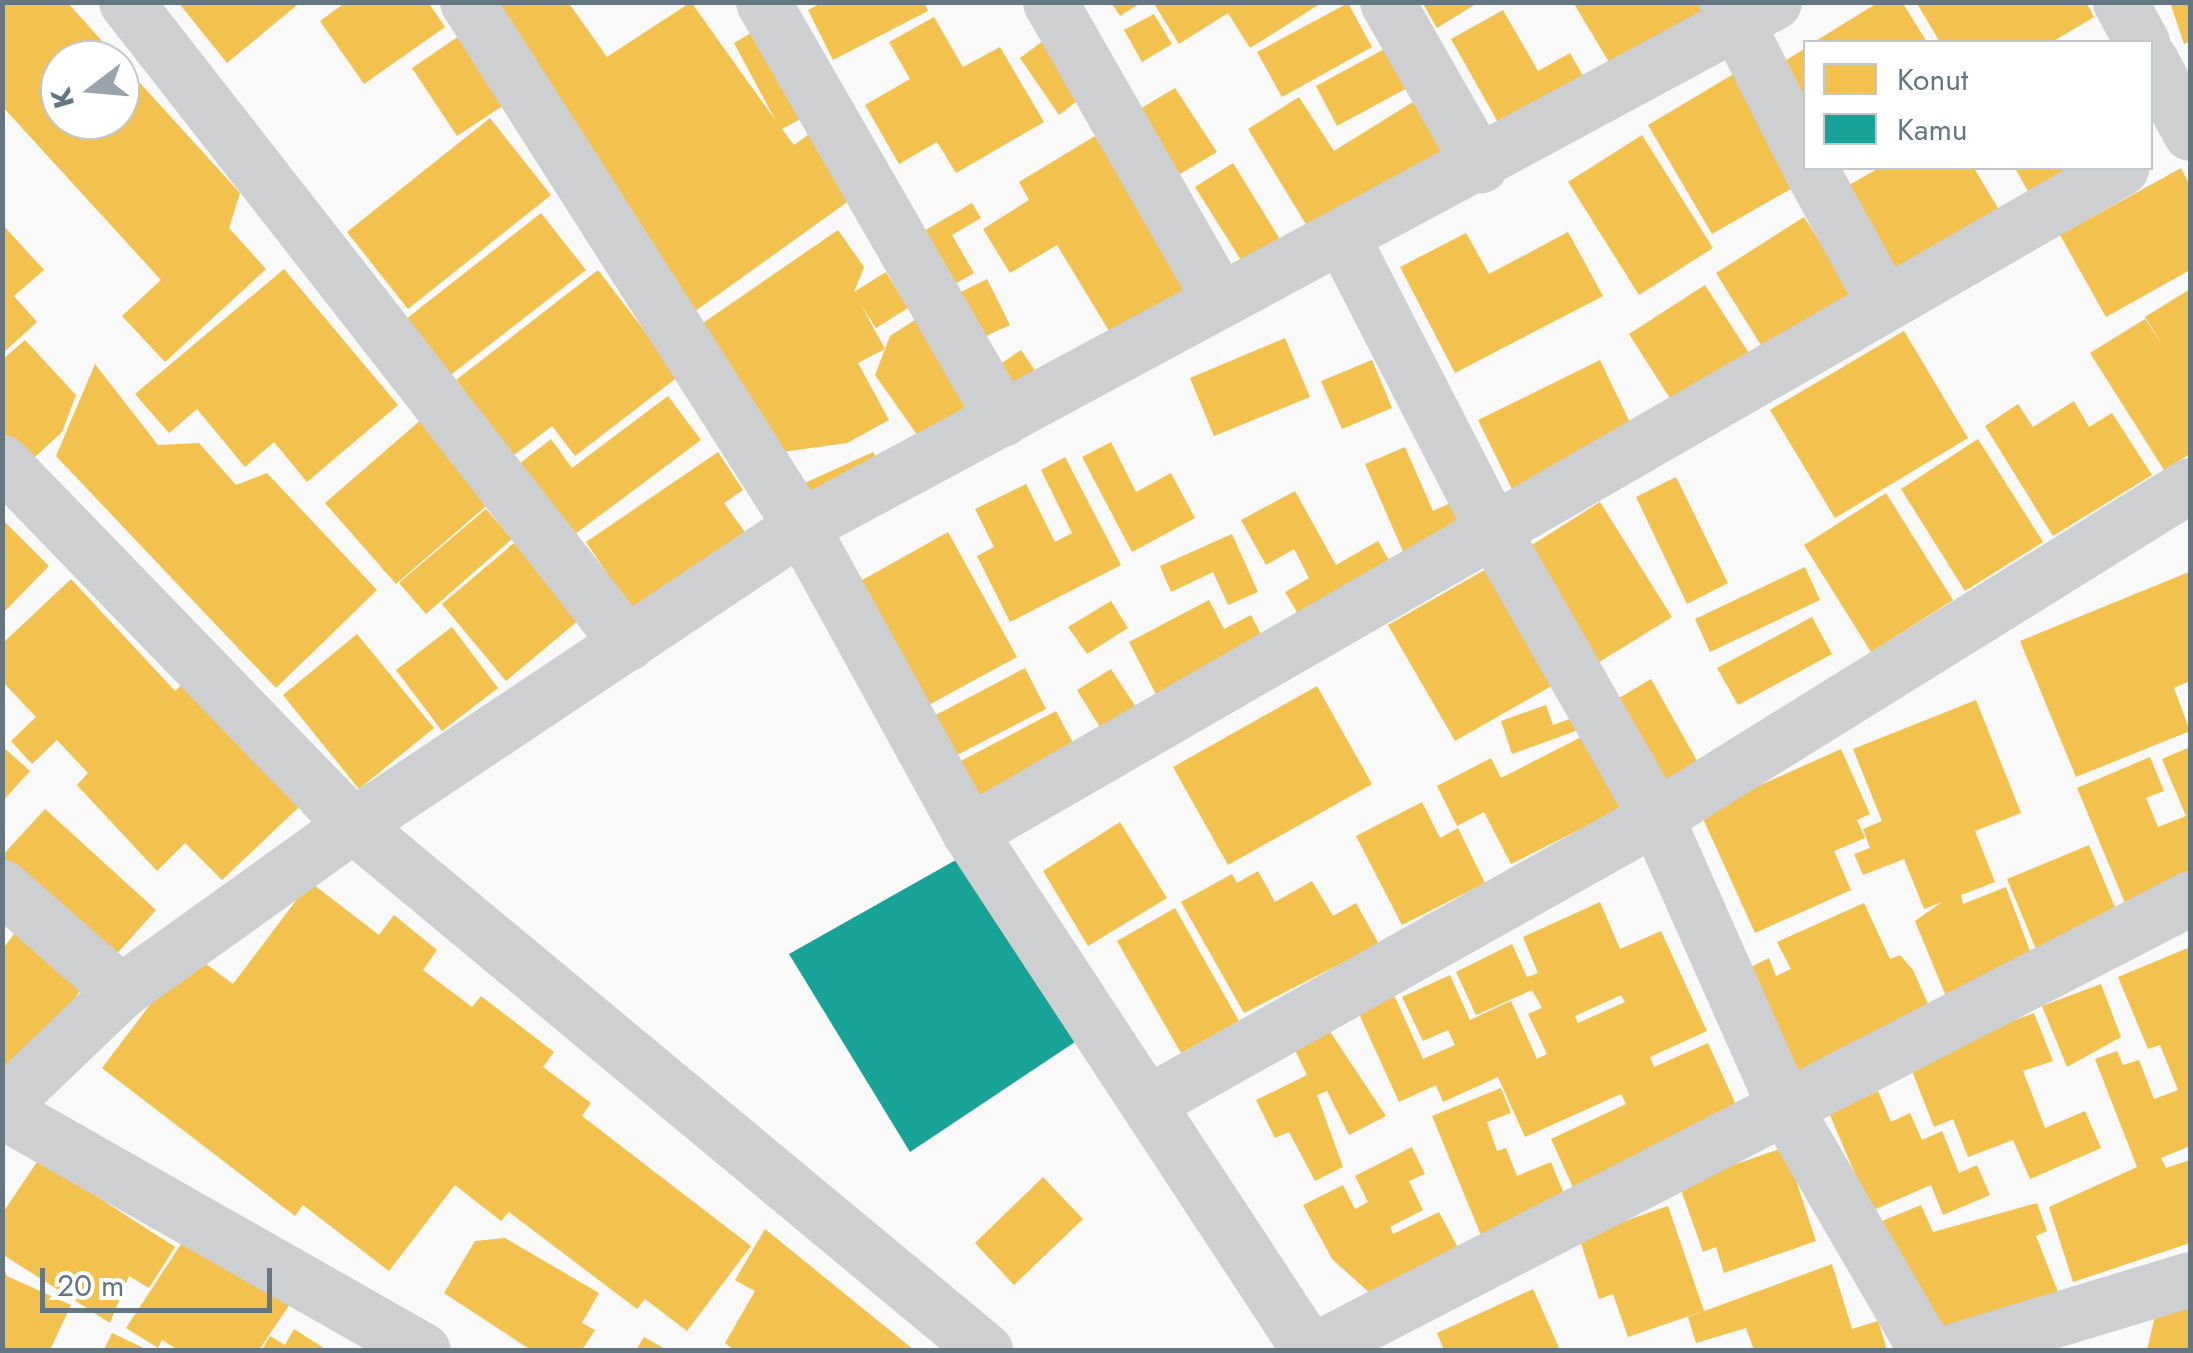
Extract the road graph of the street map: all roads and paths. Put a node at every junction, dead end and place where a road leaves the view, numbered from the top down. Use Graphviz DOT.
graph roads {
  1 [pos="126,2"];
  2 [pos="466,2"];
  3 [pos="764,2"];
  4 [pos="1050,2"];
  5 [pos="1387,2"];
  6 [pos="2120,2"];
  7 [pos="1746,10"];
  8 [pos="2141,40"];
  9 [pos="2153,67"];
  10 [pos="2180,135"];
  11 [pos="1803,152"];
  12 [pos="1480,165"];
  13 [pos="1811,170"];
  14 [pos="2118,170"];
  15 [pos="1342,238"];
  16 [pos="1218,297"];
  17 [pos="1884,304"];
  18 [pos="1003,419"];
  19 [pos="2,462"];
  20 [pos="2190,485"];
  21 [pos="801,526"];
  22 [pos="1492,529"];
  23 [pos="627,643"];
  24 [pos="1656,817"];
  25 [pos="353,824"];
  26 [pos="970,832"];
  27 [pos="2,887"];
  28 [pos="2190,898"];
  29 [pos="122,991"];
  30 [pos="1147,1103"];
  31 [pos="2,1108"];
  32 [pos="1784,1108"];
  33 [pos="2190,1279"];
  34 [pos="423,1350"];
  35 [pos="985,1350"];
  36 [pos="1311,1350"];
  37 [pos="1926,1350"];
  38 [pos="1954,1350"];
  1 -- 23 [label="street"];
  2 -- 21 [label="street"];
  3 -- 18 [label="street"];
  4 -- 16 [label="street"];
  5 -- 12 [label="street"];
  6 -- 8 [label="street"];
  7 -- 11 [label="street"];
  7 -- 12 [label="street"];
  9 -- 10 [label="street"];
  12 -- 15 [label="street"];
  13 -- 17 [label="street"];
  14 -- 17 [label="street"];
  15 -- 16 [label="street"];
  15 -- 22 [label="street"];
  16 -- 18 [label="street"];
  17 -- 22 [label="street"];
  18 -- 21 [label="street"];
  19 -- 25 [label="street"];
  20 -- 24 [label="street"];
  21 -- 23 [label="street"];
  21 -- 26 [label="street"];
  22 -- 24 [label="street"];
  22 -- 26 [label="street"];
  23 -- 25 [label="street"];
  24 -- 30 [label="street"];
  24 -- 32 [label="street"];
  25 -- 29 [label="street"];
  25 -- 35 [label="street"];
  26 -- 30 [label="street"];
  27 -- 29 [label="street"];
  28 -- 32 [label="street"];
  29 -- 31 [label="street"];
  30 -- 36 [label="street"];
  31 -- 34 [label="street"];
  32 -- 36 [label="street"];
  32 -- 37 [label="street"];
  33 -- 38 [label="street"];
}
